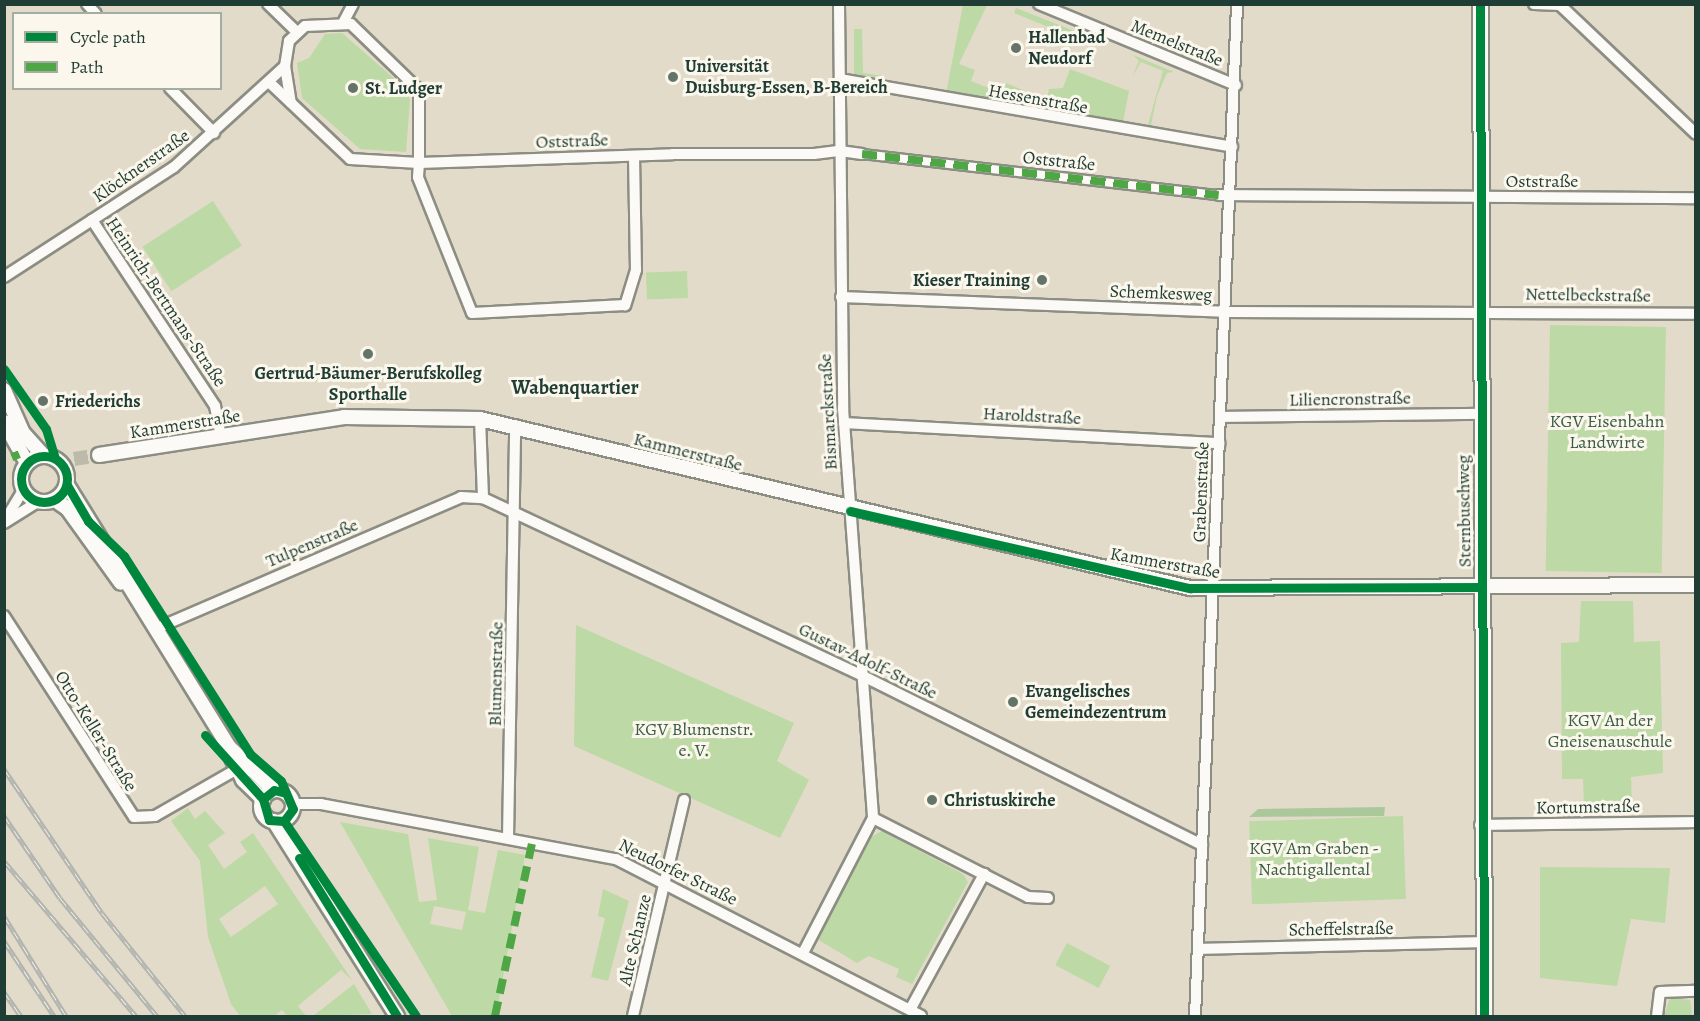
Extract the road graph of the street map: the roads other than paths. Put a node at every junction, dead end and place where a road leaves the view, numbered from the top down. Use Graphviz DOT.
graph roads {
  1 [pos="268,4"];
  2 [pos="352,4"];
  3 [pos="839,4"];
  4 [pos="1039,4"];
  5 [pos="1237,4"];
  6 [pos="1480,4"];
  7 [pos="1534,4"];
  8 [pos="344,21"];
  9 [pos="297,32"];
  10 [pos="285,66"];
  11 [pos="840,79"];
  12 [pos="270,83"];
  13 [pos="1236,85"];
  14 [pos="172,90"];
  15 [pos="291,103"];
  16 [pos="214,133"];
  17 [pos="1695,134"];
  18 [pos="1232,147"];
  19 [pos="840,151"];
  20 [pos="862,154"];
  21 [pos="634,156"];
  22 [pos="419,163"];
  23 [pos="1225,195"];
  24 [pos="1480,196"];
  25 [pos="1695,198"];
  26 [pos="92,220"];
  27 [pos="4,277"];
  28 [pos="841,297"];
  29 [pos="1480,309"];
  30 [pos="1224,312"];
  31 [pos="1695,314"];
  32 [pos="4,390"];
  33 [pos="1480,414"];
  34 [pos="1221,417"];
  35 [pos="480,419"];
  36 [pos="4,422"];
  37 [pos="844,423"];
  38 [pos="515,425"];
  39 [pos="221,436"];
  40 [pos="1219,443"];
  41 [pos="99,455"];
  42 [pos="44,456"];
  43 [pos="27,463"];
  44 [pos="67,485"];
  45 [pos="23,490"];
  46 [pos="483,498"];
  47 [pos="55,500"];
  48 [pos="38,502"];
  49 [pos="850,511"];
  50 [pos="516,512"];
  51 [pos="4,523"];
  52 [pos="1695,585"];
  53 [pos="1481,587"];
  54 [pos="1212,589"];
  55 [pos="137,603"];
  56 [pos="4,616"];
  57 [pos="155,629"];
  58 [pos="863,676"];
  59 [pos="240,767"];
  60 [pos="269,795"];
  61 [pos="684,800"];
  62 [pos="293,804"];
  63 [pos="873,818"];
  64 [pos="279,821"];
  65 [pos="1695,822"];
  66 [pos="1480,825"];
  67 [pos="508,838"];
  68 [pos="1202,845"];
  69 [pos="984,874"];
  70 [pos="665,884"];
  71 [pos="1048,898"];
  72 [pos="1482,942"];
  73 [pos="1200,949"];
  74 [pos="802,953"];
  75 [pos="1695,991"];
  76 [pos="911,1008"];
  77 [pos="397,1017"];
  78 [pos="633,1017"];
  79 [pos="921,1017"];
  80 [pos="1195,1017"];
  81 [pos="1484,1017"];
  82 [pos="1657,1017"];
  1 -- 9 [label="street"];
  2 -- 8 [label="street"];
  3 -- 11 [label="street, Bismarckstraße"];
  4 -- 13 [label="street, Memelstraße"];
  5 -- 13 [label="street, Grabenstraße"];
  6 -- 24 [label="main road, Sternbuschweg"];
  7 -- 17 [label="street"];
  8 -- 9 [label="street"];
  8 -- 22 [label="street"];
  9 -- 10 [label="street"];
  10 -- 12 [label="street, Klöcknerstraße"];
  10 -- 15 [label="street"];
  11 -- 18 [label="street, Hessenstraße"];
  11 -- 19 [label="street, Bismarckstraße"];
  12 -- 15 [label="street, Oststraße"];
  12 -- 16 [label="street, Klöcknerstraße"];
  13 -- 18 [label="street, Grabenstraße"];
  14 -- 16 [label="street"];
  15 -- 22 [label="street, Oststraße"];
  16 -- 26 [label="street, Klöcknerstraße"];
  18 -- 23 [label="street, Grabenstraße"];
  19 -- 20 [label="street, Oststraße"];
  19 -- 21 [label="street, Oststraße"];
  19 -- 28 [label="street, Bismarckstraße"];
  20 -- 23 [label="street, Oststraße"];
  21 -- 22 [label="street, Oststraße"];
  21 -- 22 [label="street"];
  23 -- 24 [label="street, Oststraße"];
  23 -- 30 [label="street, Grabenstraße"];
  24 -- 25 [label="street, Oststraße"];
  24 -- 29 [label="main road, Sternbuschweg"];
  26 -- 27 [label="street, Klöcknerstraße"];
  26 -- 39 [label="street, Heinrich-Bertmans-Straße"];
  28 -- 30 [label="street, Schemkesweg"];
  28 -- 37 [label="street, Bismarckstraße"];
  29 -- 30 [label="street, Schemkesweg"];
  29 -- 31 [label="street, Nettelbeckstraße"];
  29 -- 33 [label="main road, Sternbuschweg"];
  30 -- 34 [label="street, Grabenstraße"];
  32 -- 42 [label="street"];
  33 -- 34 [label="street, Liliencronstraße"];
  33 -- 53 [label="main road, Sternbuschweg"];
  34 -- 40 [label="street, Grabenstraße"];
  35 -- 38 [label="street, Kammerstraße"];
  35 -- 39 [label="street, Kammerstraße"];
  35 -- 46 [label="street"];
  36 -- 43 [label="street"];
  37 -- 40 [label="street, Haroldstraße"];
  37 -- 49 [label="street, Bismarckstraße"];
  38 -- 49 [label="street, Kammerstraße"];
  38 -- 50 [label="street, Blumenstraße"];
  39 -- 41 [label="street, Kammerstraße"];
  40 -- 54 [label="street, Grabenstraße"];
  42 -- 43 [label="street"];
  42 -- 44 [label="street"];
  43 -- 45 [label="street"];
  44 -- 47 [label="street"];
  44 -- 55 [label="street"];
  45 -- 48 [label="street"];
  45 -- 51 [label="street"];
  46 -- 50 [label="street"];
  46 -- 57 [label="street, Tulpenstraße"];
  47 -- 48 [label="street"];
  47 -- 55 [label="street"];
  48 -- 51 [label="street"];
  49 -- 54 [label="street, Kammerstraße"];
  49 -- 58 [label="street, Bismarckstraße"];
  50 -- 58 [label="street, Gustav-Adolf-Straße"];
  50 -- 67 [label="street, Blumenstraße"];
  52 -- 53 [label="street, Kammerstraße"];
  53 -- 54 [label="street, Kammerstraße"];
  53 -- 66 [label="main road, Sternbuschweg"];
  54 -- 68 [label="street, Grabenstraße"];
  55 -- 57 [label="street"];
  56 -- 59 [label="street, Otto-Keller-Straße"];
  57 -- 59 [label="street"];
  58 -- 63 [label="street, Bismarckstraße"];
  58 -- 68 [label="street, Gustav-Adolf-Straße"];
  59 -- 60 [label="street"];
  60 -- 62 [label="street"];
  60 -- 64 [label="street"];
  61 -- 70 [label="street, Alte Schanze"];
  62 -- 64 [label="street"];
  62 -- 67 [label="street, Neudorfer Straße"];
  63 -- 69 [label="street"];
  63 -- 74 [label="street"];
  64 -- 77 [label="street"];
  65 -- 66 [label="street, Kortumstraße"];
  66 -- 72 [label="main road, Sternbuschweg"];
  67 -- 70 [label="street, Neudorfer Straße"];
  68 -- 73 [label="street, Grabenstraße"];
  69 -- 71 [label="street"];
  69 -- 76 [label="street"];
  70 -- 74 [label="street, Neudorfer Straße"];
  70 -- 78 [label="street, Alte Schanze"];
  72 -- 73 [label="street, Scheffelstraße"];
  72 -- 81 [label="main road, Sternbuschweg"];
  73 -- 80 [label="street, Grabenstraße"];
  74 -- 76 [label="street, Neudorfer Straße"];
  75 -- 82 [label="street"];
  76 -- 79 [label="street, Neudorfer Straße"];
}
